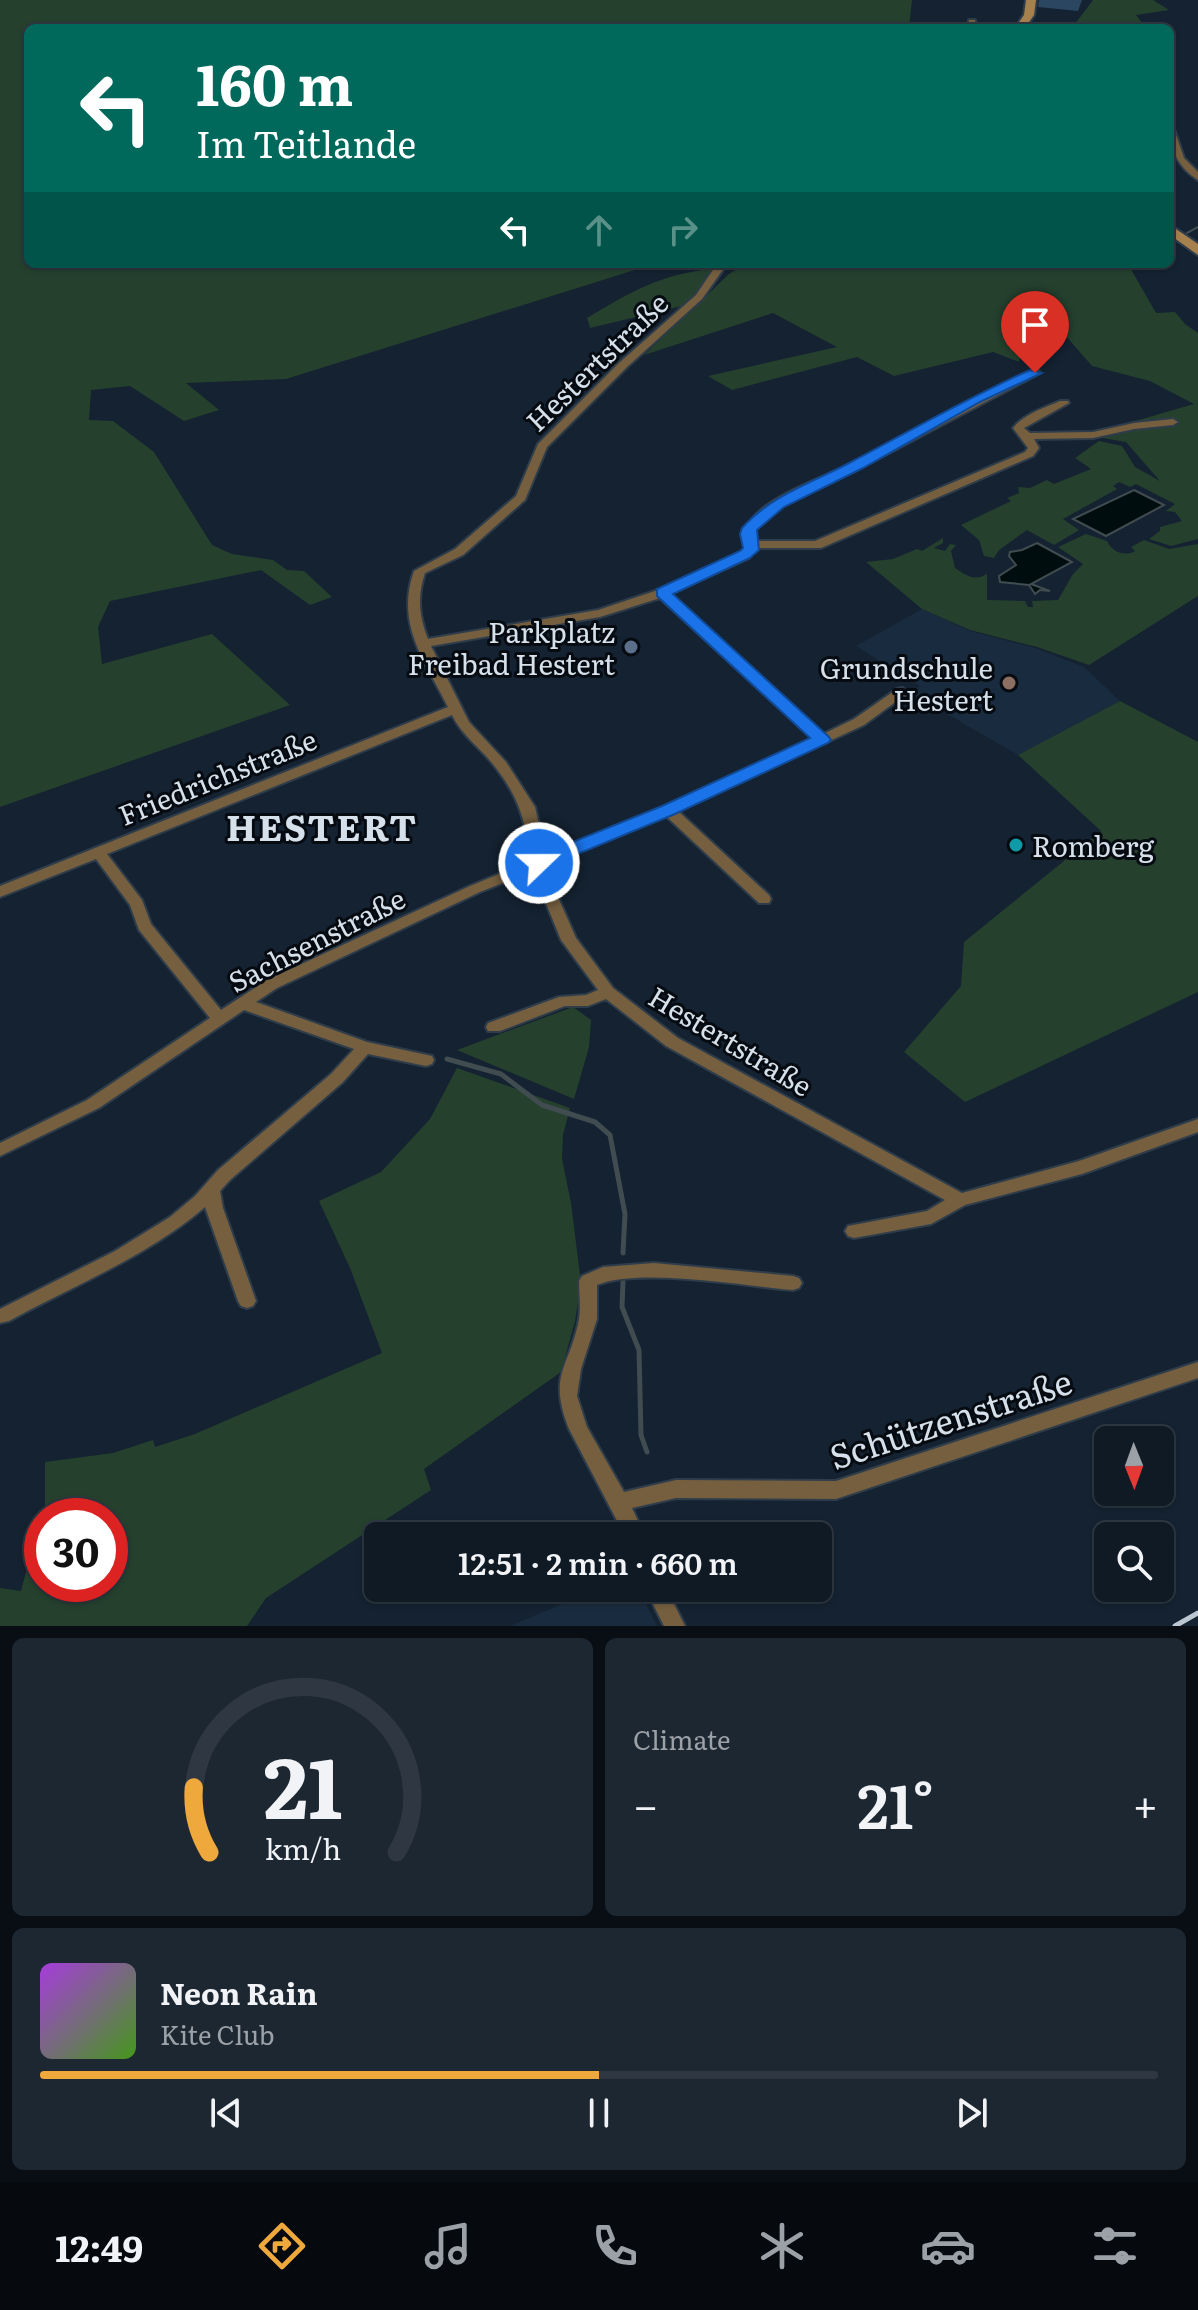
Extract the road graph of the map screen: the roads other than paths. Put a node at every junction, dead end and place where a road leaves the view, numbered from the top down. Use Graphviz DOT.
graph roads {
  1 [pos="1031,0"];
  2 [pos="1023,24"];
  3 [pos="1174,141"];
  4 [pos="1198,177"];
  5 [pos="1174,232"];
  6 [pos="1195,245"];
  7 [pos="719,268"];
  8 [pos="1035,373"];
  9 [pos="1064,403"];
  10 [pos="1173,422"];
  11 [pos="1027,436"];
  12 [pos="752,544"];
  13 [pos="662,593"];
  14 [pos="423,644"];
  15 [pos="902,692"];
  16 [pos="454,709"];
  17 [pos="822,740"];
  18 [pos="668,810"];
  19 [pos="98,852"];
  20 [pos="539,863"];
  21 [pos="0,892"];
  22 [pos="764,899"];
  23 [pos="608,992"];
  24 [pos="241,1003"];
  25 [pos="220,1020"];
  26 [pos="494,1027"];
  27 [pos="365,1047"];
  28 [pos="426,1060"];
  29 [pos="1198,1125"];
  30 [pos="0,1150"];
  31 [pos="212,1191"];
  32 [pos="960,1200"];
  33 [pos="854,1231"];
  34 [pos="793,1283"];
  35 [pos="247,1301"];
  36 [pos="3,1316"];
  37 [pos="1198,1370"];
  38 [pos="621,1502"];
  39 [pos="629,1522"];
  40 [pos="662,1602"];
  41 [pos="675,1626"];
  1 -- 2 [label="main road"];
  3 -- 4 [label="street"];
  5 -- 6 [label="main road"];
  7 -- 14 [label="street, Hestertstraße"];
  8 -- 12 [label="street"];
  9 -- 11 [label="street"];
  10 -- 11 [label="street"];
  11 -- 12 [label="street"];
  12 -- 13 [label="street"];
  13 -- 14 [label="street"];
  13 -- 17 [label="street"];
  14 -- 16 [label="street, Hestertstraße"];
  15 -- 17 [label="street, Sachsenstraße"];
  16 -- 19 [label="street, Friedrichstraße"];
  16 -- 20 [label="street, Hestertstraße"];
  17 -- 18 [label="street, Sachsenstraße"];
  18 -- 20 [label="street, Sachsenstraße"];
  18 -- 22 [label="street"];
  19 -- 21 [label="street, Friedrichstraße"];
  19 -- 25 [label="street"];
  20 -- 23 [label="street, Hestertstraße"];
  20 -- 24 [label="street, Sachsenstraße"];
  23 -- 26 [label="street"];
  23 -- 32 [label="street, Hestertstraße"];
  24 -- 25 [label="street, Sachsenstraße"];
  24 -- 27 [label="street"];
  25 -- 30 [label="street, Sachsenstraße"];
  27 -- 28 [label="street"];
  27 -- 31 [label="street"];
  29 -- 32 [label="street"];
  31 -- 35 [label="street"];
  31 -- 36 [label="street"];
  32 -- 33 [label="street"];
  34 -- 38 [label="street"];
  37 -- 38 [label="street, Schützenstraße"];
  38 -- 39 [label="street"];
  40 -- 41 [label="street"];
}
